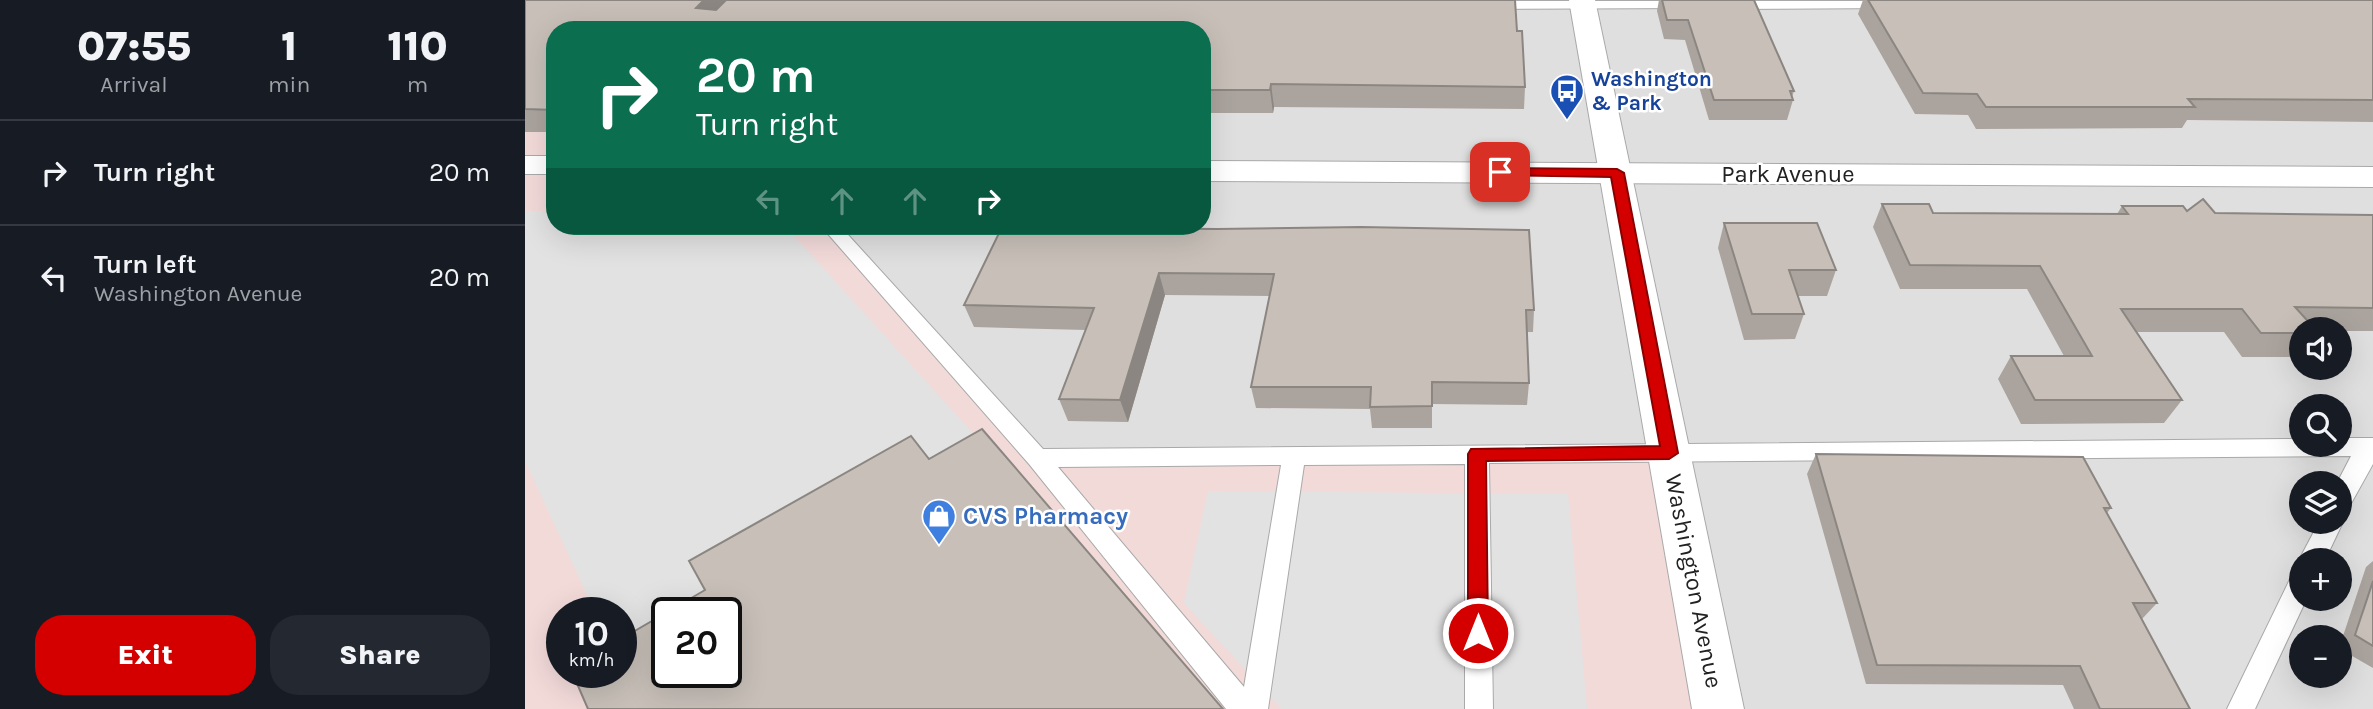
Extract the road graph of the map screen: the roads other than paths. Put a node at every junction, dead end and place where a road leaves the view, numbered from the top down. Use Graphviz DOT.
graph roads {
  1 [pos="1582,3"];
  2 [pos="1480,5"];
  3 [pos="1900,5"];
  4 [pos="525,165"];
  5 [pos="546,165"];
  6 [pos="1211,171"];
  7 [pos="1617,173"];
  8 [pos="2373,177"];
  9 [pos="838,235"];
  10 [pos="2373,449"];
  11 [pos="1669,453"];
  12 [pos="1477,454"];
  13 [pos="1294,456"];
  14 [pos="1037,458"];
  15 [pos="2352,477"];
  16 [pos="2289,608"];
  17 [pos="1244,709"];
  18 [pos="1254,709"];
  19 [pos="1479,709"];
  20 [pos="1718,709"];
  21 [pos="2241,709"];
  1 -- 2 [label="lane"];
  1 -- 3 [label="lane"];
  1 -- 7 [label="street, Washington Avenue"];
  4 -- 5 [label="street"];
  6 -- 7 [label="street, Park Avenue"];
  7 -- 8 [label="street, Park Avenue"];
  7 -- 11 [label="street, Washington Avenue"];
  9 -- 14 [label="lane"];
  10 -- 11 [label="lane"];
  10 -- 15 [label="lane"];
  11 -- 12 [label="lane"];
  11 -- 20 [label="street, Washington Avenue"];
  12 -- 13 [label="lane"];
  12 -- 19 [label="lane"];
  13 -- 14 [label="lane"];
  13 -- 18 [label="lane"];
  14 -- 17 [label="lane"];
  16 -- 21 [label="lane"];
}
